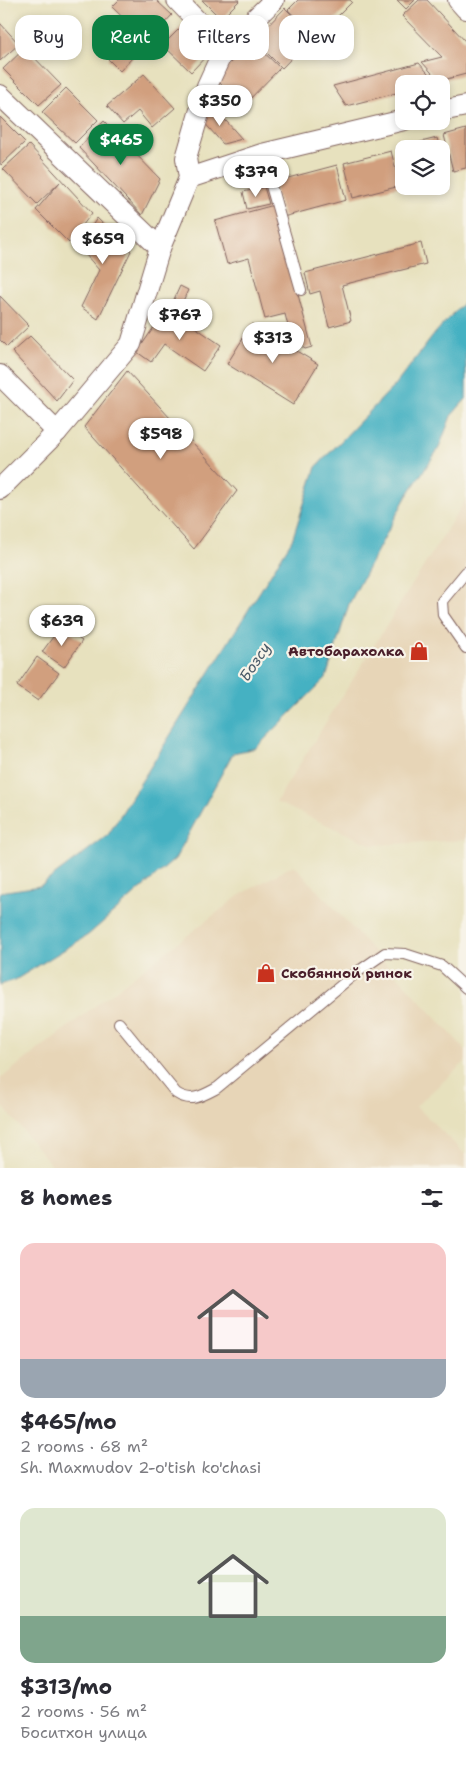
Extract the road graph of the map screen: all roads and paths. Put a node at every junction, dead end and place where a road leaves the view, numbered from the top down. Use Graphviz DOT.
graph roads {
  1 [pos="178,0"];
  2 [pos="274,0"];
  3 [pos="458,0"];
  4 [pos="466,8"];
  5 [pos="192,15"];
  6 [pos="258,15"];
  7 [pos="219,60"];
  8 [pos="0,95"];
  9 [pos="466,106"];
  10 [pos="450,110"];
  11 [pos="395,122"];
  12 [pos="262,154"];
  13 [pos="190,178"];
  14 [pos="160,248"];
  15 [pos="301,290"];
  16 [pos="0,375"];
  17 [pos="57,432"];
  18 [pos="0,489"];
  19 [pos="466,572"];
  20 [pos="466,648"];
  21 [pos="466,988"];
  22 [pos="119,1023"];
  1 -- 5 [label="street"];
  2 -- 6 [label="street"];
  3 -- 4 [label="street"];
  7 -- 13 [label="street"];
  8 -- 14 [label="street"];
  9 -- 10 [label="street"];
  11 -- 12 [label="street"];
  12 -- 13 [label="street"];
  12 -- 15 [label="lane"];
  13 -- 14 [label="street"];
  14 -- 17 [label="street"];
  16 -- 17 [label="street"];
  17 -- 18 [label="street"];
  19 -- 20 [label="lane"];
  21 -- 22 [label="lane"];
}
